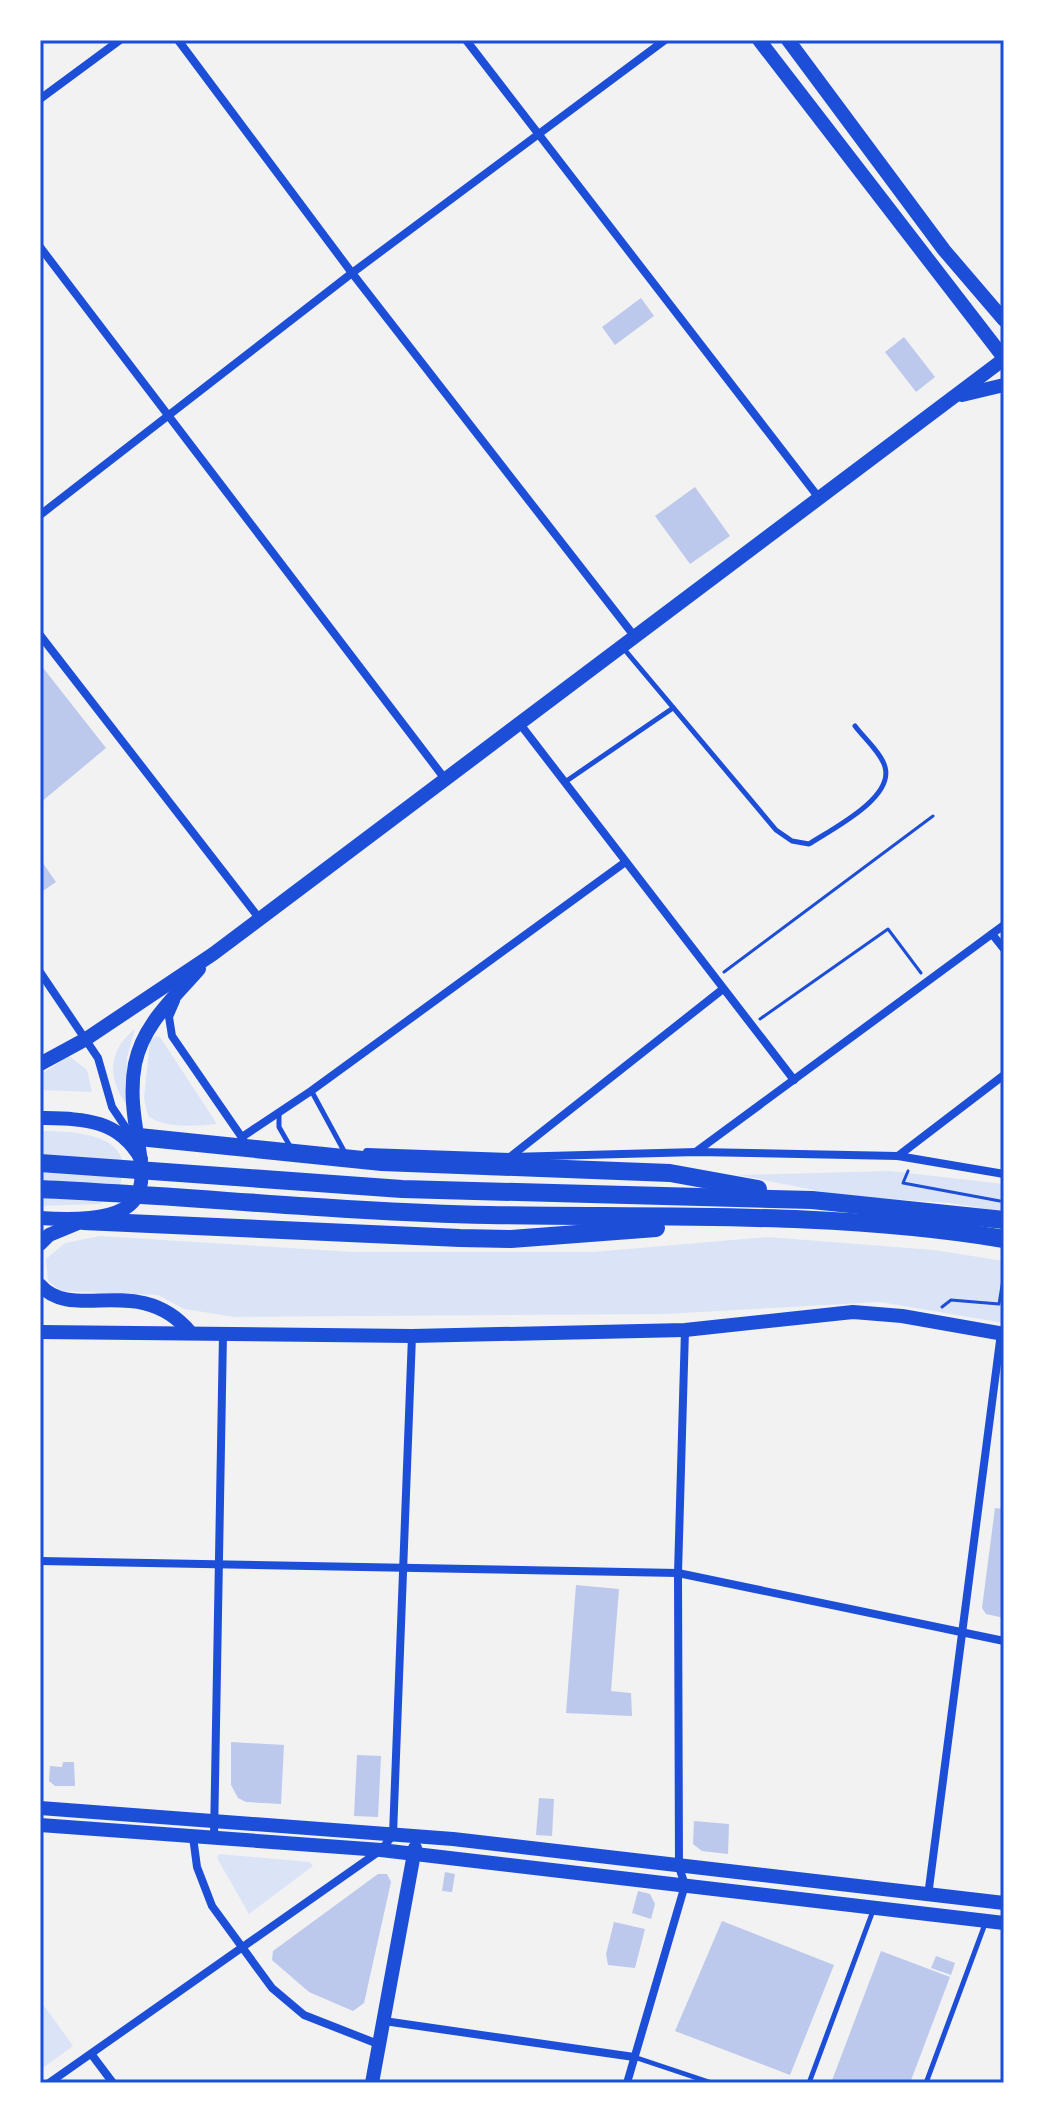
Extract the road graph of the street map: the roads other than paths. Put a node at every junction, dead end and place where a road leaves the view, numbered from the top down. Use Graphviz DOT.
graph roads {
  1 [pos="120,40"];
  2 [pos="178,40"];
  3 [pos="466,40"];
  4 [pos="665,40"];
  5 [pos="759,40"];
  6 [pos="788,40"];
  7 [pos="40,99"];
  8 [pos="536,134"];
  9 [pos="40,247"];
  10 [pos="352,273"];
  11 [pos="1004,320"];
  12 [pos="1004,358"];
  13 [pos="1004,385"];
  14 [pos="958,396"];
  15 [pos="166,417"];
  16 [pos="819,498"];
  17 [pos="40,515"];
  18 [pos="40,635"];
  19 [pos="635,637"];
  20 [pos="622,647"];
  21 [pos="673,708"];
  22 [pos="520,724"];
  23 [pos="855,726"];
  24 [pos="445,779"];
  25 [pos="564,783"];
  26 [pos="624,863"];
  27 [pos="259,918"];
  28 [pos="1004,925"];
  29 [pos="992,934"];
  30 [pos="1004,949"];
  31 [pos="213,954"];
  32 [pos="40,972"];
  33 [pos="189,981"];
  34 [pos="723,989"];
  35 [pos="86,1039"];
  36 [pos="42,1064"];
  37 [pos="1004,1075"];
  38 [pos="794,1080"];
  39 [pos="311,1091"];
  40 [pos="279,1112"];
  41 [pos="40,1118"];
  42 [pos="116,1130"];
  43 [pos="135,1136"];
  44 [pos="244,1142"];
  45 [pos="344,1151"];
  46 [pos="697,1152"];
  47 [pos="293,1153"];
  48 [pos="319,1156"];
  49 [pos="898,1156"];
  50 [pos="510,1157"];
  51 [pos="142,1159"];
  52 [pos="40,1163"];
  53 [pos="1004,1174"];
  54 [pos="40,1189"];
  55 [pos="812,1200"];
  56 [pos="40,1218"];
  57 [pos="743,1220"];
  58 [pos="1004,1220"];
  59 [pos="83,1221"];
  60 [pos="1004,1239"];
  61 [pos="40,1244"];
  62 [pos="40,1285"];
  63 [pos="685,1330"];
  64 [pos="40,1332"];
  65 [pos="190,1332"];
  66 [pos="223,1334"];
  67 [pos="1002,1334"];
  68 [pos="412,1336"];
  69 [pos="40,1561"];
  70 [pos="220,1564"];
  71 [pos="401,1566"];
  72 [pos="678,1573"];
  73 [pos="965,1633"];
  74 [pos="1004,1641"];
  75 [pos="40,1808"];
  76 [pos="193,1819"];
  77 [pos="215,1820"];
  78 [pos="40,1825"];
  79 [pos="393,1835"];
  80 [pos="193,1837"];
  81 [pos="420,1837"];
  82 [pos="214,1838"];
  83 [pos="381,1850"];
  84 [pos="411,1855"];
  85 [pos="679,1867"];
  86 [pos="685,1885"];
  87 [pos="928,1897"];
  88 [pos="1004,1903"];
  89 [pos="875,1907"];
  90 [pos="985,1923"];
  91 [pos="1004,1923"];
  92 [pos="241,1947"];
  93 [pos="384,2021"];
  94 [pos="378,2044"];
  95 [pos="92,2055"];
  96 [pos="634,2057"];
  97 [pos="49,2083"];
  98 [pos="113,2083"];
  99 [pos="372,2083"];
  100 [pos="627,2083"];
  101 [pos="712,2083"];
  102 [pos="809,2083"];
  103 [pos="926,2083"];
  1 -- 7 [label="street"];
  2 -- 10 [label="street"];
  3 -- 8 [label="street"];
  4 -- 8 [label="street"];
  5 -- 12 [label="main road"];
  6 -- 11 [label="main road"];
  8 -- 10 [label="street"];
  8 -- 16 [label="street"];
  9 -- 15 [label="street"];
  10 -- 15 [label="street"];
  10 -- 19 [label="street"];
  12 -- 14 [label="main road"];
  13 -- 14 [label="main road"];
  14 -- 16 [label="main road"];
  15 -- 17 [label="street"];
  15 -- 24 [label="street"];
  16 -- 19 [label="main road"];
  18 -- 27 [label="street"];
  19 -- 20 [label="main road"];
  20 -- 21 [label="lane"];
  20 -- 22 [label="main road"];
  21 -- 23 [label="lane"];
  21 -- 25 [label="lane"];
  22 -- 24 [label="main road"];
  22 -- 25 [label="street"];
  24 -- 27 [label="main road"];
  25 -- 26 [label="street"];
  26 -- 34 [label="street"];
  26 -- 39 [label="street"];
  27 -- 31 [label="main road"];
  28 -- 29 [label="street"];
  29 -- 30 [label="street"];
  29 -- 38 [label="street"];
  31 -- 33 [label="main road"];
  31 -- 35 [label="main road"];
  32 -- 35 [label="street"];
  33 -- 43 [label="main road"];
  33 -- 44 [label="street"];
  34 -- 38 [label="street"];
  34 -- 50 [label="street"];
  35 -- 36 [label="main road"];
  35 -- 43 [label="street"];
  37 -- 49 [label="street"];
  38 -- 46 [label="street"];
  39 -- 40 [label="street"];
  39 -- 45 [label="lane"];
  40 -- 44 [label="street"];
  40 -- 47 [label="lane"];
  41 -- 42 [label="main road"];
  42 -- 43 [label="main road"];
  42 -- 51 [label="main road"];
  43 -- 44 [label="highway"];
  43 -- 51 [label="main road"];
  44 -- 47 [label="highway"];
  45 -- 48 [label="street"];
  45 -- 50 [label="street"];
  46 -- 49 [label="street"];
  46 -- 50 [label="street"];
  47 -- 48 [label="highway"];
  48 -- 55 [label="highway"];
  49 -- 53 [label="street"];
  51 -- 59 [label="main road"];
  52 -- 55 [label="highway"];
  54 -- 57 [label="highway"];
  55 -- 58 [label="highway"];
  56 -- 59 [label="main road"];
  57 -- 59 [label="highway"];
  57 -- 60 [label="highway"];
  59 -- 61 [label="main road"];
  62 -- 65 [label="main road"];
  63 -- 67 [label="main road"];
  63 -- 68 [label="main road"];
  63 -- 72 [label="street"];
  64 -- 65 [label="main road"];
  65 -- 66 [label="main road"];
  66 -- 68 [label="main road"];
  66 -- 70 [label="street"];
  67 -- 73 [label="street"];
  68 -- 71 [label="street"];
  69 -- 70 [label="street"];
  70 -- 71 [label="street"];
  70 -- 77 [label="street"];
  71 -- 72 [label="street"];
  71 -- 79 [label="street"];
  72 -- 73 [label="street"];
  72 -- 85 [label="street"];
  73 -- 74 [label="street"];
  73 -- 87 [label="street"];
  75 -- 76 [label="main road"];
  76 -- 77 [label="main road"];
  76 -- 80 [label="main road"];
  77 -- 79 [label="main road"];
  77 -- 82 [label="street"];
  78 -- 80 [label="main road"];
  79 -- 81 [label="main road"];
  79 -- 83 [label="street"];
  80 -- 82 [label="main road"];
  80 -- 92 [label="street"];
  81 -- 84 [label="main road"];
  81 -- 85 [label="main road"];
  82 -- 83 [label="main road"];
  83 -- 84 [label="main road"];
  83 -- 92 [label="street"];
  84 -- 86 [label="main road"];
  84 -- 93 [label="main road"];
  85 -- 86 [label="street"];
  85 -- 87 [label="main road"];
  86 -- 89 [label="main road"];
  86 -- 96 [label="street"];
  87 -- 88 [label="main road"];
  89 -- 90 [label="main road"];
  89 -- 102 [label="lane"];
  90 -- 91 [label="main road"];
  90 -- 103 [label="lane"];
  92 -- 94 [label="street"];
  92 -- 95 [label="street"];
  93 -- 94 [label="main road"];
  93 -- 96 [label="street"];
  94 -- 99 [label="main road"];
  95 -- 97 [label="street"];
  95 -- 98 [label="street"];
  96 -- 100 [label="street"];
  96 -- 101 [label="lane"];
}
